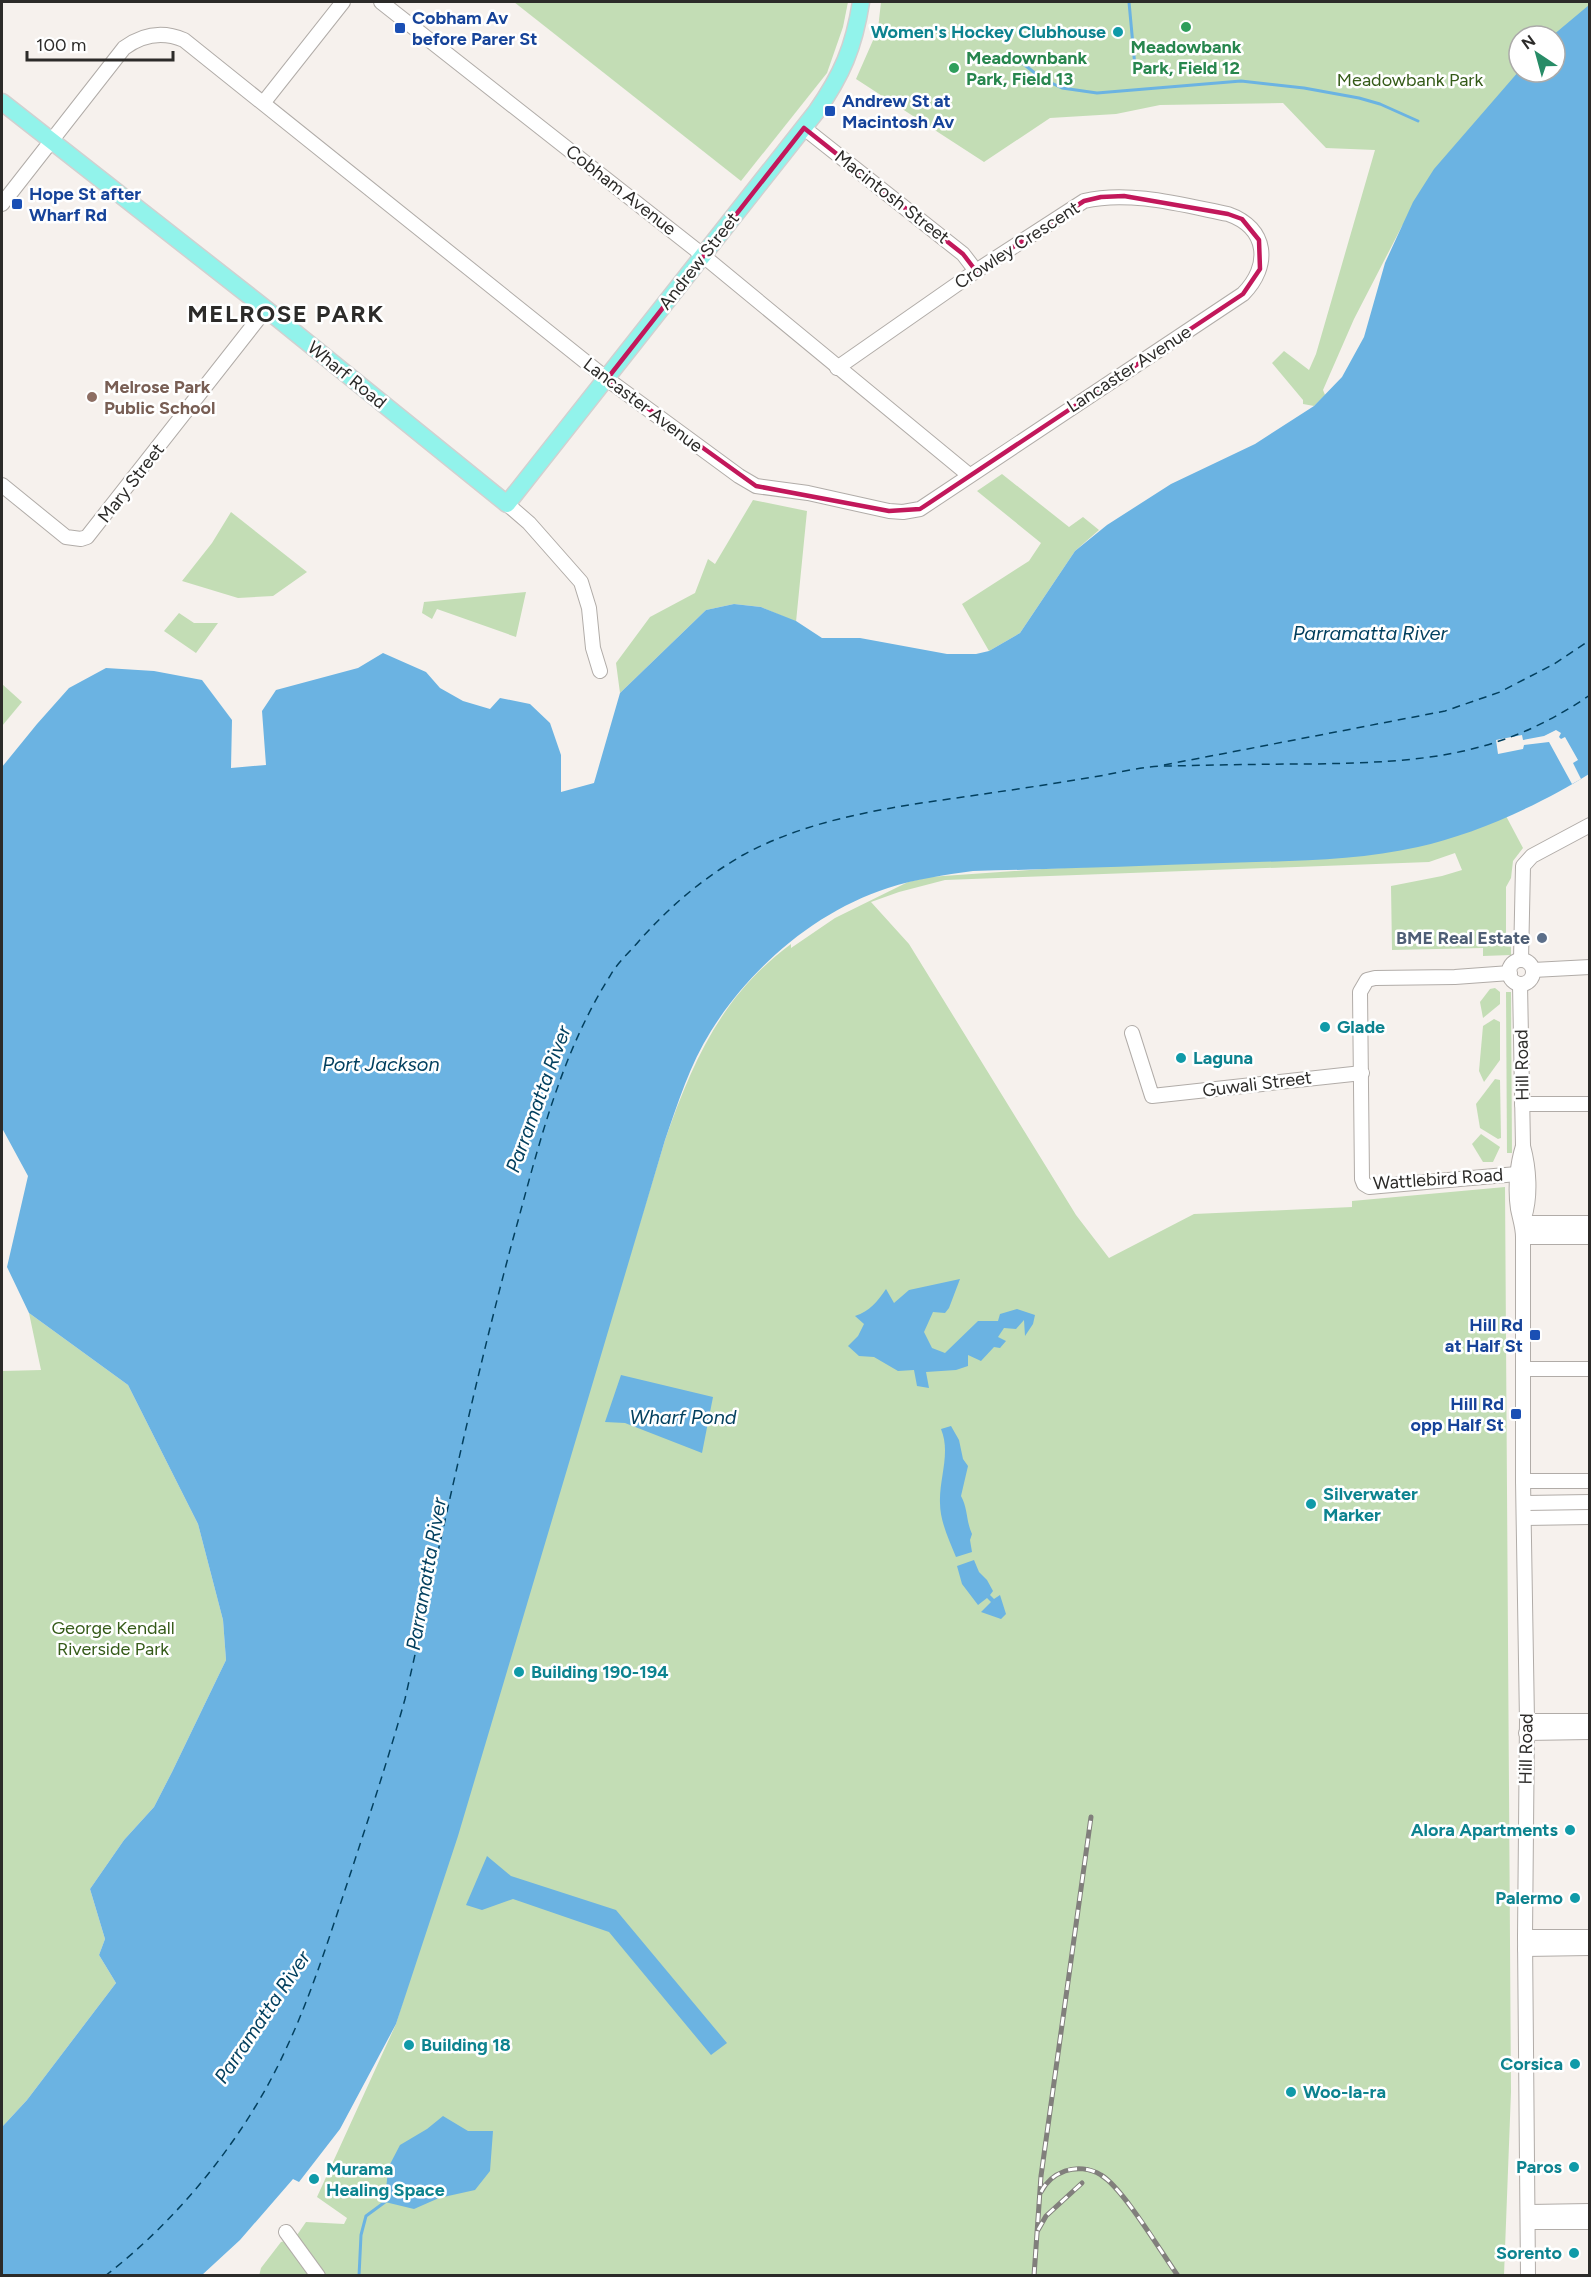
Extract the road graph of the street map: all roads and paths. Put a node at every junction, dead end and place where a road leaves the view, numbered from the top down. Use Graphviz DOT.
graph roads {
  1 [pos="343,2"];
  2 [pos="381,2"];
  3 [pos="861,2"];
  4 [pos="2,102"];
  5 [pos="264,102"];
  6 [pos="804,128"];
  7 [pos="51,141"];
  8 [pos="2,204"];
  9 [pos="1252,228"];
  10 [pos="703,255"];
  11 [pos="976,271"];
  12 [pos="266,309"];
  13 [pos="837,368"];
  14 [pos="607,379"];
  15 [pos="969,475"];
  16 [pos="2,484"];
  17 [pos="507,504"];
  18 [pos="600,671"];
  19 [pos="1590,825"];
  20 [pos="1521,960"];
  21 [pos="1590,967"];
  22 [pos="1533,970"];
  23 [pos="1510,974"];
  24 [pos="1520,984"];
  25 [pos="1132,1033"];
  26 [pos="1362,1073"];
  27 [pos="1522,1104"];
  28 [pos="1590,1104"];
  29 [pos="1523,1146"];
  30 [pos="1517,1174"];
  31 [pos="1523,1223"];
  32 [pos="1590,1223"];
  33 [pos="1523,1237"];
  34 [pos="1590,1237"];
  35 [pos="1523,1369"];
  36 [pos="1590,1369"];
  37 [pos="1523,1481"];
  38 [pos="1590,1481"];
  39 [pos="1590,1502"];
  40 [pos="1525,1503"];
  41 [pos="1590,1516"];
  42 [pos="1525,1518"];
  43 [pos="1590,1721"];
  44 [pos="1527,1727"];
  45 [pos="1590,1732"];
  46 [pos="1590,1937"];
  47 [pos="1525,1943"];
  48 [pos="1590,1948"];
  49 [pos="1590,2211"];
  50 [pos="1529,2217"];
  51 [pos="1590,2222"];
  52 [pos="286,2232"];
  53 [pos="318,2276"];
  54 [pos="1528,2276"];
  1 -- 5 [label="street"];
  2 -- 10 [label="street, Cobham Avenue"];
  3 -- 6 [label="main road, Andrew Street"];
  4 -- 7 [label="main road, Wharf Road"];
  5 -- 7 [label="street, Lancaster Avenue"];
  5 -- 14 [label="street, Lancaster Avenue"];
  6 -- 10 [label="main road, Andrew Street"];
  6 -- 11 [label="street, Macintosh Street"];
  7 -- 8 [label="street, Lancaster Avenue"];
  7 -- 12 [label="main road, Wharf Road"];
  9 -- 11 [label="street, Crowley Crescent"];
  9 -- 15 [label="street, Lancaster Avenue"];
  10 -- 13 [label="street, Cobham Avenue"];
  10 -- 14 [label="main road, Andrew Street"];
  11 -- 13 [label="street, Crowley Crescent"];
  12 -- 16 [label="street, Mary Street"];
  12 -- 17 [label="main road, Wharf Road"];
  13 -- 15 [label="street, Cobham Avenue"];
  14 -- 15 [label="street, Lancaster Avenue"];
  14 -- 17 [label="main road, Andrew Street"];
  17 -- 18 [label="street, Wharf Road"];
  19 -- 20 [label="street"];
  20 -- 22 [label="street"];
  20 -- 23 [label="street"];
  21 -- 22 [label="street"];
  22 -- 24 [label="street"];
  23 -- 24 [label="street"];
  23 -- 26 [label="street"];
  24 -- 27 [label="street, Hill Road"];
  25 -- 26 [label="street, Guwali Street"];
  26 -- 30 [label="street, Wattlebird Road"];
  27 -- 28 [label="street"];
  27 -- 29 [label="street, Hill Road"];
  29 -- 30 [label="street, Hill Road"];
  29 -- 31 [label="street, Hill Road"];
  30 -- 31 [label="street, Hill Road"];
  31 -- 32 [label="street"];
  31 -- 33 [label="street, Hill Road"];
  33 -- 34 [label="street"];
  33 -- 35 [label="street, Hill Road"];
  35 -- 36 [label="street"];
  35 -- 37 [label="street, Hill Road"];
  37 -- 38 [label="street"];
  37 -- 40 [label="street, Hill Road"];
  39 -- 40 [label="street"];
  40 -- 42 [label="street, Hill Road"];
  41 -- 42 [label="street"];
  42 -- 44 [label="street, Hill Road"];
  43 -- 44 [label="street"];
  44 -- 45 [label="street"];
  44 -- 47 [label="street, Hill Road"];
  46 -- 47 [label="street"];
  47 -- 48 [label="street"];
  47 -- 50 [label="street, Hill Road"];
  49 -- 50 [label="street"];
  50 -- 51 [label="street"];
  50 -- 54 [label="street, Hill Road"];
  52 -- 53 [label="street"];
}
